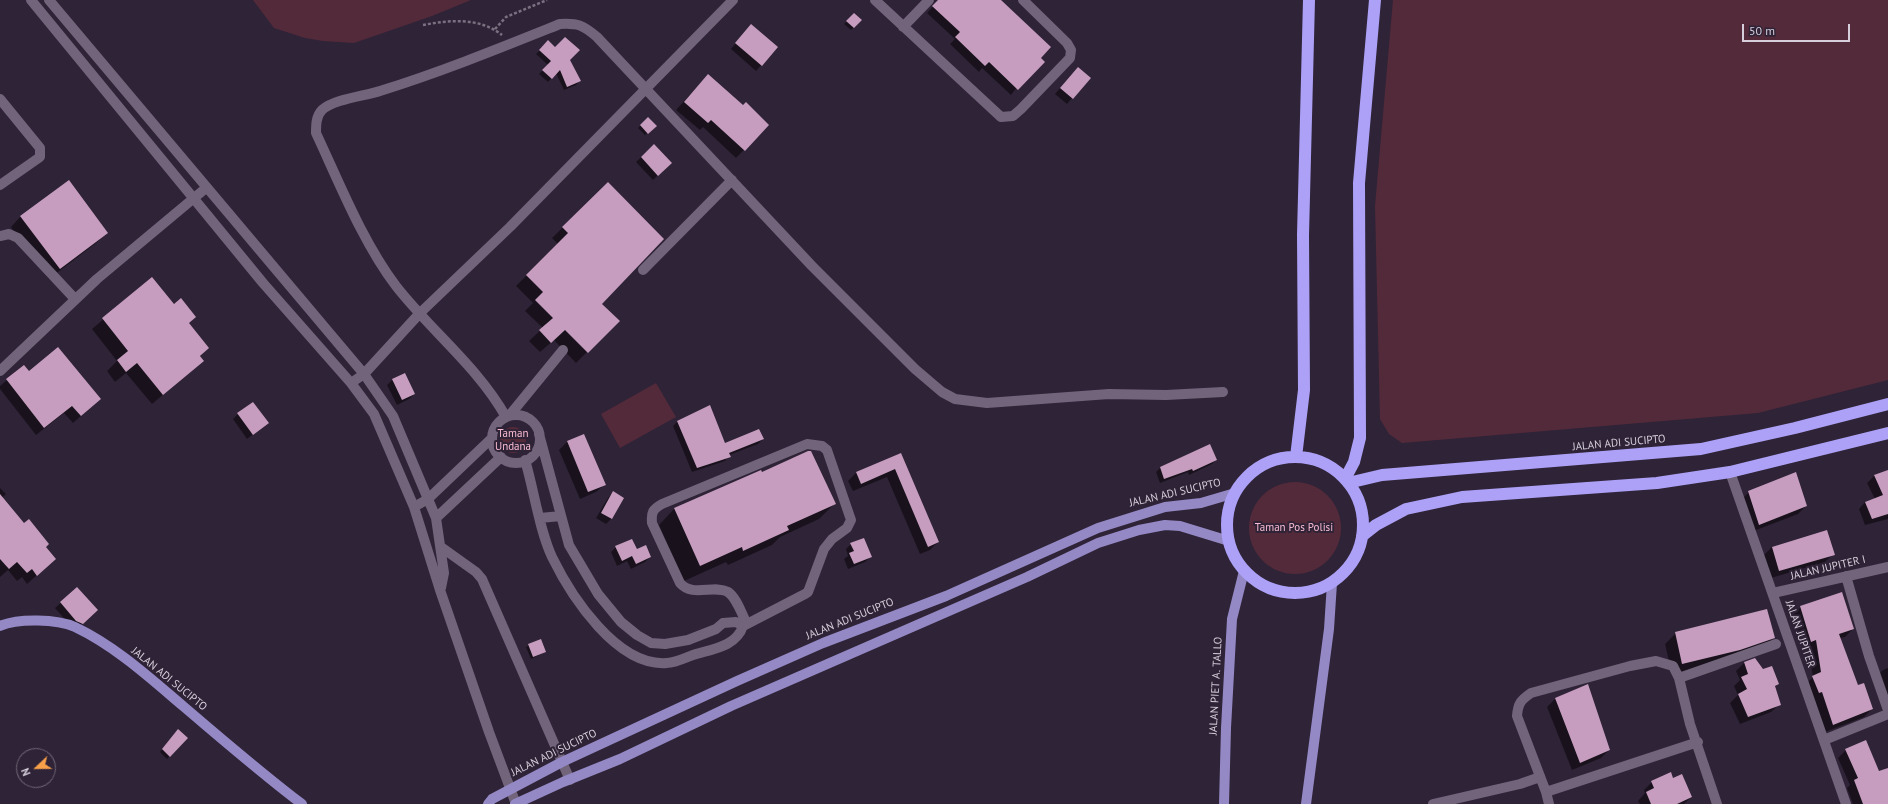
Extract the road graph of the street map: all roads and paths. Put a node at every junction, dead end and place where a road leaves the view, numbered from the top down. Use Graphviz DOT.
graph roads {
  1 [pos="31,0"];
  2 [pos="49,0"];
  3 [pos="547,0"];
  4 [pos="733,0"];
  5 [pos="875,0"];
  6 [pos="929,0"];
  7 [pos="1023,0"];
  8 [pos="1310,0"];
  9 [pos="1375,0"];
  10 [pos="423,25"];
  11 [pos="903,27"];
  12 [pos="495,29"];
  13 [pos="512,43"];
  14 [pos="645,88"];
  15 [pos="0,99"];
  16 [pos="732,180"];
  17 [pos="0,185"];
  18 [pos="206,188"];
  19 [pos="194,199"];
  20 [pos="0,236"];
  21 [pos="643,270"];
  22 [pos="76,299"];
  23 [pos="420,313"];
  24 [pos="563,350"];
  25 [pos="0,371"];
  26 [pos="364,374"];
  27 [pos="351,383"];
  28 [pos="1223,392"];
  29 [pos="1888,404"];
  30 [pos="508,416"];
  31 [pos="1888,433"];
  32 [pos="539,434"];
  33 [pos="492,438"];
  34 [pos="501,457"];
  35 [pos="1296,457"];
  36 [pos="526,460"];
  37 [pos="1730,472"];
  38 [pos="1346,481"];
  39 [pos="1235,493"];
  40 [pos="428,499"];
  41 [pos="414,507"];
  42 [pos="561,516"];
  43 [pos="436,518"];
  44 [pos="540,518"];
  45 [pos="1362,536"];
  46 [pos="1229,541"];
  47 [pos="441,547"];
  48 [pos="1888,567"];
  49 [pos="1244,571"];
  50 [pos="1846,576"];
  51 [pos="1332,582"];
  52 [pos="440,590"];
  53 [pos="1773,593"];
  54 [pos="745,625"];
  55 [pos="0,626"];
  56 [pos="1776,644"];
  57 [pos="1679,678"];
  58 [pos="1888,710"];
  59 [pos="1888,714"];
  60 [pos="1824,740"];
  61 [pos="1698,742"];
  62 [pos="562,762"];
  63 [pos="1540,777"];
  64 [pos="570,780"];
  65 [pos="510,789"];
  66 [pos="1546,792"];
  67 [pos="302,804"];
  68 [pos="488,804"];
  69 [pos="516,804"];
  70 [pos="1224,804"];
  71 [pos="1306,804"];
  72 [pos="1433,804"];
  73 [pos="1549,804"];
  74 [pos="1717,804"];
  75 [pos="1846,804"];
  1 -- 19 [label="street"];
  2 -- 18 [label="street"];
  3 -- 12 [label="path"];
  4 -- 14 [label="street"];
  5 -- 11 [label="street"];
  6 -- 11 [label="street"];
  7 -- 11 [label="street"];
  8 -- 35 [label="highway"];
  9 -- 38 [label="highway"];
  10 -- 12 [label="path"];
  12 -- 13 [label="path"];
  13 -- 14 [label="street"];
  13 -- 23 [label="street"];
  14 -- 16 [label="street"];
  14 -- 23 [label="street"];
  15 -- 17 [label="street"];
  16 -- 21 [label="street"];
  16 -- 28 [label="street"];
  18 -- 19 [label="street"];
  18 -- 26 [label="street"];
  19 -- 22 [label="street"];
  19 -- 27 [label="street"];
  20 -- 22 [label="street"];
  22 -- 25 [label="street"];
  23 -- 26 [label="street"];
  23 -- 30 [label="street"];
  24 -- 30 [label="street"];
  26 -- 27 [label="street"];
  26 -- 40 [label="street"];
  27 -- 41 [label="street"];
  29 -- 38 [label="highway, JALAN ADI SUCIPTO"];
  30 -- 32 [label="street"];
  30 -- 33 [label="street"];
  31 -- 37 [label="highway"];
  32 -- 36 [label="street"];
  32 -- 42 [label="street"];
  33 -- 34 [label="street"];
  33 -- 40 [label="street"];
  34 -- 36 [label="street"];
  34 -- 43 [label="street"];
  35 -- 38 [label="highway"];
  35 -- 39 [label="highway"];
  36 -- 44 [label="street"];
  37 -- 45 [label="highway"];
  37 -- 53 [label="street, JALAN JUPITER"];
  38 -- 45 [label="highway"];
  39 -- 46 [label="highway"];
  39 -- 62 [label="main road, JALAN ADI SUCIPTO"];
  40 -- 41 [label="street"];
  40 -- 43 [label="street"];
  41 -- 52 [label="street"];
  42 -- 44 [label="street"];
  42 -- 54 [label="street"];
  43 -- 47 [label="street"];
  44 -- 54 [label="street"];
  45 -- 51 [label="highway"];
  46 -- 49 [label="highway"];
  46 -- 64 [label="main road"];
  47 -- 52 [label="street"];
  47 -- 62 [label="street"];
  48 -- 50 [label="street, JALAN JUPITER I"];
  49 -- 51 [label="highway"];
  49 -- 70 [label="main road, JALAN PIET A. TALLO"];
  50 -- 53 [label="street, JALAN JUPITER I"];
  50 -- 58 [label="street"];
  51 -- 71 [label="main road"];
  52 -- 65 [label="street"];
  53 -- 60 [label="street, JALAN JUPITER"];
  54 -- 54 [label="street"];
  55 -- 67 [label="main road, JALAN ADI SUCIPTO"];
  56 -- 57 [label="street"];
  57 -- 61 [label="street"];
  57 -- 63 [label="street"];
  59 -- 60 [label="street"];
  60 -- 75 [label="street, JALAN JUPITER"];
  61 -- 66 [label="street"];
  61 -- 74 [label="street"];
  62 -- 64 [label="street"];
  62 -- 65 [label="main road, JALAN ADI SUCIPTO"];
  63 -- 66 [label="street"];
  63 -- 72 [label="street"];
  64 -- 69 [label="main road"];
  65 -- 68 [label="main road, JALAN ADI SUCIPTO"];
  65 -- 69 [label="street"];
  66 -- 73 [label="street"];
}
